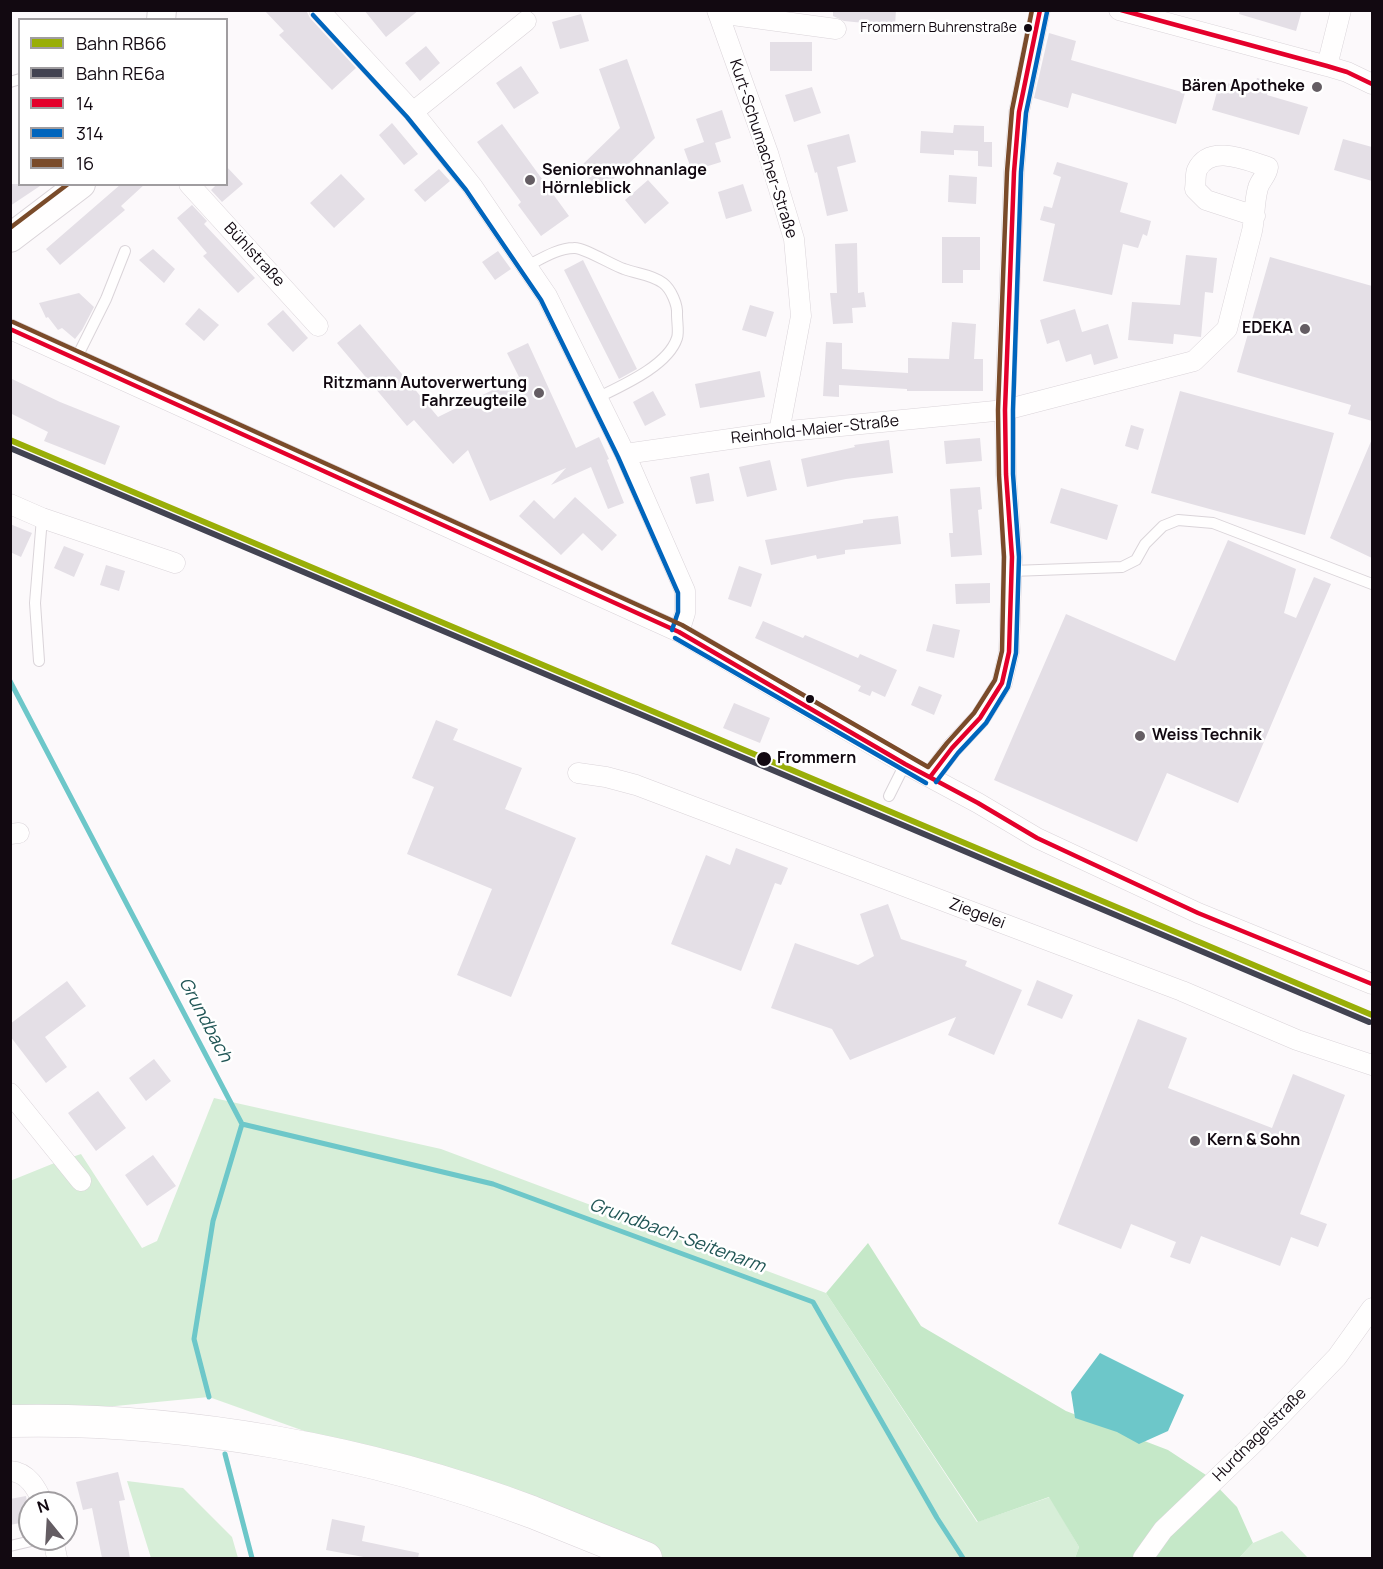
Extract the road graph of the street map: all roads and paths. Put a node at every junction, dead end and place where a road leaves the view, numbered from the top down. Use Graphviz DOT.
graph roads {
  1 [pos="1040,10"];
  2 [pos="1119,10"];
  3 [pos="1341,10"];
  4 [pos="321,11"];
  5 [pos="717,12"];
  6 [pos="526,21"];
  7 [pos="836,29"];
  8 [pos="1327,66"];
  9 [pos="1372,84"];
  10 [pos="413,112"];
  11 [pos="78,186"];
  12 [pos="191,186"];
  13 [pos="1255,216"];
  14 [pos="10,238"];
  15 [pos="125,250"];
  16 [pos="527,266"];
  17 [pos="318,326"];
  18 [pos="10,329"];
  19 [pos="76,359"];
  20 [pos="597,398"];
  21 [pos="1005,410"];
  22 [pos="779,432"];
  23 [pos="625,454"];
  24 [pos="10,504"];
  25 [pos="42,518"];
  26 [pos="175,563"];
  27 [pos="1012,571"];
  28 [pos="1372,584"];
  29 [pos="679,632"];
  30 [pos="39,661"];
  31 [pos="905,764"];
  32 [pos="578,773"];
  33 [pos="930,777"];
  34 [pos="889,796"];
  35 [pos="1372,984"];
  36 [pos="1372,1065"];
  37 [pos="11,1095"];
  38 [pos="81,1181"];
  39 [pos="1372,1308"];
  40 [pos="10,1421"];
  41 [pos="10,1471"];
  42 [pos="38,1491"];
  43 [pos="646,1558"];
  44 [pos="1143,1558"];
  1 -- 21 [label="street"];
  2 -- 8 [label="street"];
  3 -- 8 [label="street"];
  4 -- 10 [label="street"];
  5 -- 7 [label="street"];
  5 -- 22 [label="street, Kurt-Schumacher-Straße"];
  6 -- 10 [label="street"];
  8 -- 9 [label="street"];
  10 -- 16 [label="street"];
  11 -- 14 [label="street"];
  12 -- 17 [label="street, Bühlstraße"];
  13 -- 21 [label="street, Reinhold-Maier-Straße"];
  15 -- 19 [label="lane"];
  16 -- 20 [label="street"];
  16 -- 20 [label="lane"];
  18 -- 19 [label="street"];
  19 -- 29 [label="street"];
  20 -- 23 [label="street"];
  21 -- 22 [label="street, Reinhold-Maier-Straße"];
  21 -- 27 [label="street"];
  22 -- 23 [label="street, Reinhold-Maier-Straße"];
  23 -- 29 [label="street"];
  24 -- 25 [label="street"];
  25 -- 26 [label="street"];
  25 -- 30 [label="lane"];
  27 -- 28 [label="lane"];
  27 -- 33 [label="street"];
  29 -- 31 [label="street"];
  31 -- 33 [label="street"];
  31 -- 34 [label="lane"];
  32 -- 36 [label="street, Ziegelei"];
  33 -- 35 [label="street"];
  37 -- 38 [label="street"];
  39 -- 44 [label="street, Hurdnagelstraße"];
  40 -- 43 [label="main road"];
  41 -- 42 [label="street"];
}
